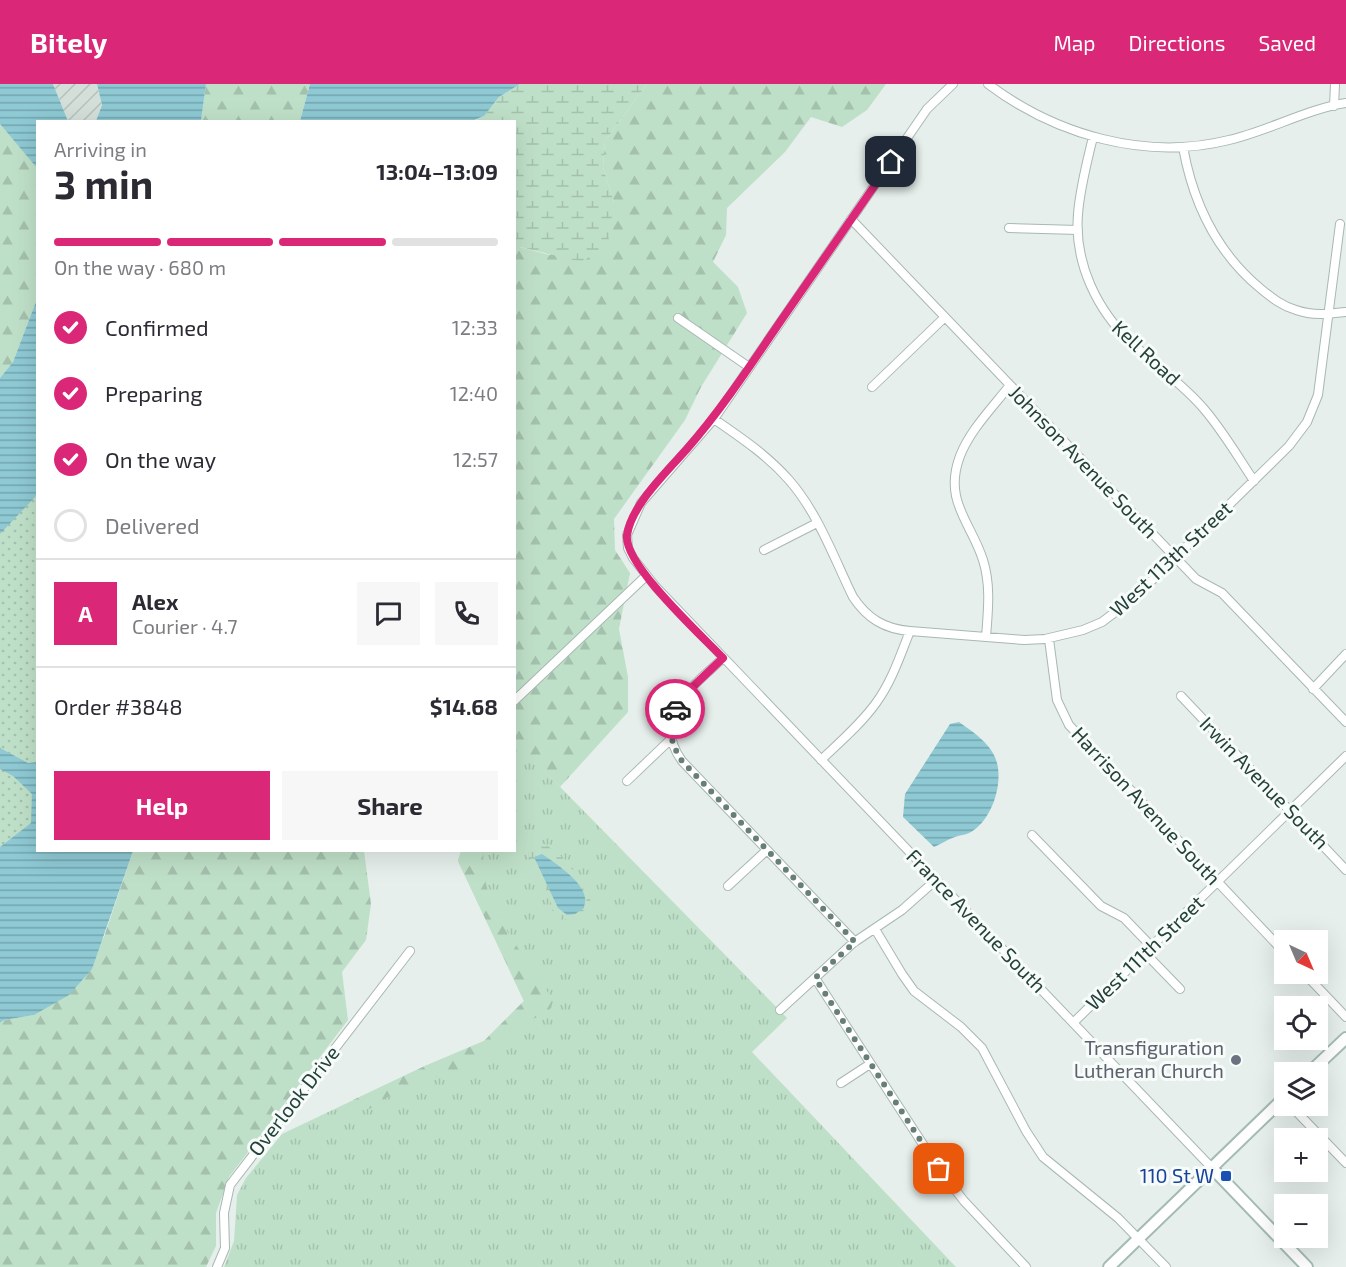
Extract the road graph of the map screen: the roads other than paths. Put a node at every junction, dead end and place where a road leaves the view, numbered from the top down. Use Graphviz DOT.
graph roads {
  1 [pos="952,84"];
  2 [pos="988,84"];
  3 [pos="1335,84"];
  4 [pos="1346,103"];
  5 [pos="1334,106"];
  6 [pos="1093,137"];
  7 [pos="1183,147"];
  8 [pos="851,219"];
  9 [pos="1340,224"];
  10 [pos="1009,228"];
  11 [pos="1078,230"];
  12 [pos="1346,312"];
  13 [pos="1328,314"];
  14 [pos="945,317"];
  15 [pos="678,318"];
  16 [pos="749,367"];
  17 [pos="1010,385"];
  18 [pos="872,387"];
  19 [pos="714,418"];
  20 [pos="1254,481"];
  21 [pos="817,523"];
  22 [pos="764,550"];
  23 [pos="1175,558"];
  24 [pos="646,576"];
  25 [pos="910,631"];
  26 [pos="986,637"];
  27 [pos="1049,639"];
  28 [pos="1346,654"];
  29 [pos="723,658"];
  30 [pos="1313,689"];
  31 [pos="1181,696"];
  32 [pos="516,699"];
  33 [pos="1346,723"];
  34 [pos="671,739"];
  35 [pos="1346,756"];
  36 [pos="821,760"];
  37 [pos="627,781"];
  38 [pos="1290,811"];
  39 [pos="1032,835"];
  40 [pos="766,850"];
  41 [pos="1346,870"];
  42 [pos="937,879"];
  43 [pos="1217,882"];
  44 [pos="728,886"];
  45 [pos="875,929"];
  46 [pos="855,942"];
  47 [pos="1274,942"];
  48 [pos="1152,946"];
  49 [pos="410,951"];
  50 [pos="1145,953"];
  51 [pos="815,978"];
  52 [pos="1315,984"];
  53 [pos="1180,989"];
  54 [pos="780,1010"];
  55 [pos="1346,1017"];
  56 [pos="1073,1023"];
  57 [pos="1346,1038"];
  58 [pos="1321,1062"];
  59 [pos="870,1064"];
  60 [pos="841,1083"];
  61 [pos="1274,1108"];
  62 [pos="1301,1116"];
  63 [pos="1346,1163"];
  64 [pos="1212,1168"];
  65 [pos="1139,1239"];
  66 [pos="217,1267"];
  67 [pos="1026,1267"];
  68 [pos="1109,1267"];
  69 [pos="1166,1267"];
  70 [pos="1307,1267"];
  1 -- 8 [label="street"];
  2 -- 6 [label="street"];
  3 -- 5 [label="street"];
  4 -- 5 [label="street"];
  5 -- 7 [label="street"];
  6 -- 7 [label="street"];
  6 -- 11 [label="street, Kell Road"];
  7 -- 13 [label="street"];
  8 -- 14 [label="street, Johnson Avenue South"];
  8 -- 16 [label="street"];
  9 -- 13 [label="street, West 113th Street"];
  10 -- 11 [label="street"];
  11 -- 20 [label="street, Kell Road"];
  12 -- 13 [label="street"];
  13 -- 20 [label="street, West 113th Street"];
  14 -- 17 [label="street, Johnson Avenue South"];
  14 -- 18 [label="street"];
  15 -- 16 [label="street"];
  16 -- 19 [label="street"];
  17 -- 23 [label="street, Johnson Avenue South"];
  17 -- 26 [label="street"];
  19 -- 21 [label="street, West 113th Street"];
  19 -- 24 [label="street"];
  20 -- 23 [label="street, West 113th Street"];
  21 -- 22 [label="street"];
  21 -- 25 [label="street, West 113th Street"];
  23 -- 27 [label="street, West 113th Street"];
  23 -- 30 [label="street, Johnson Avenue South"];
  24 -- 29 [label="street, France Avenue South"];
  24 -- 32 [label="street"];
  25 -- 26 [label="street, West 113th Street"];
  25 -- 36 [label="street"];
  26 -- 27 [label="street, West 113th Street"];
  27 -- 43 [label="street, Harrison Avenue South"];
  28 -- 30 [label="street"];
  29 -- 34 [label="street"];
  29 -- 36 [label="street, France Avenue South"];
  30 -- 33 [label="street, Johnson Avenue South"];
  31 -- 38 [label="street, Irwin Avenue South"];
  34 -- 37 [label="street"];
  34 -- 40 [label="street"];
  35 -- 38 [label="street, West 111th Street"];
  36 -- 42 [label="street, France Avenue South"];
  38 -- 41 [label="street, Irwin Avenue South"];
  38 -- 43 [label="street, West 111th Street"];
  39 -- 48 [label="street"];
  40 -- 44 [label="street"];
  40 -- 46 [label="street"];
  42 -- 45 [label="street"];
  42 -- 56 [label="street, France Avenue South"];
  43 -- 47 [label="street, Harrison Avenue South"];
  43 -- 48 [label="street, West 111th Street"];
  45 -- 46 [label="street"];
  45 -- 65 [label="street"];
  46 -- 51 [label="street"];
  48 -- 50 [label="street, West 111th Street"];
  49 -- 66 [label="street, Overlook Drive"];
  50 -- 53 [label="street"];
  50 -- 56 [label="street, West 111th Street"];
  51 -- 54 [label="street"];
  51 -- 59 [label="street"];
  52 -- 55 [label="street"];
  56 -- 64 [label="street, France Avenue South"];
  57 -- 58 [label="street"];
  59 -- 60 [label="street"];
  59 -- 67 [label="street"];
  61 -- 64 [label="street"];
  62 -- 63 [label="street"];
  64 -- 65 [label="street"];
  64 -- 70 [label="street, France Avenue South"];
  65 -- 68 [label="street"];
  65 -- 69 [label="street"];
}
